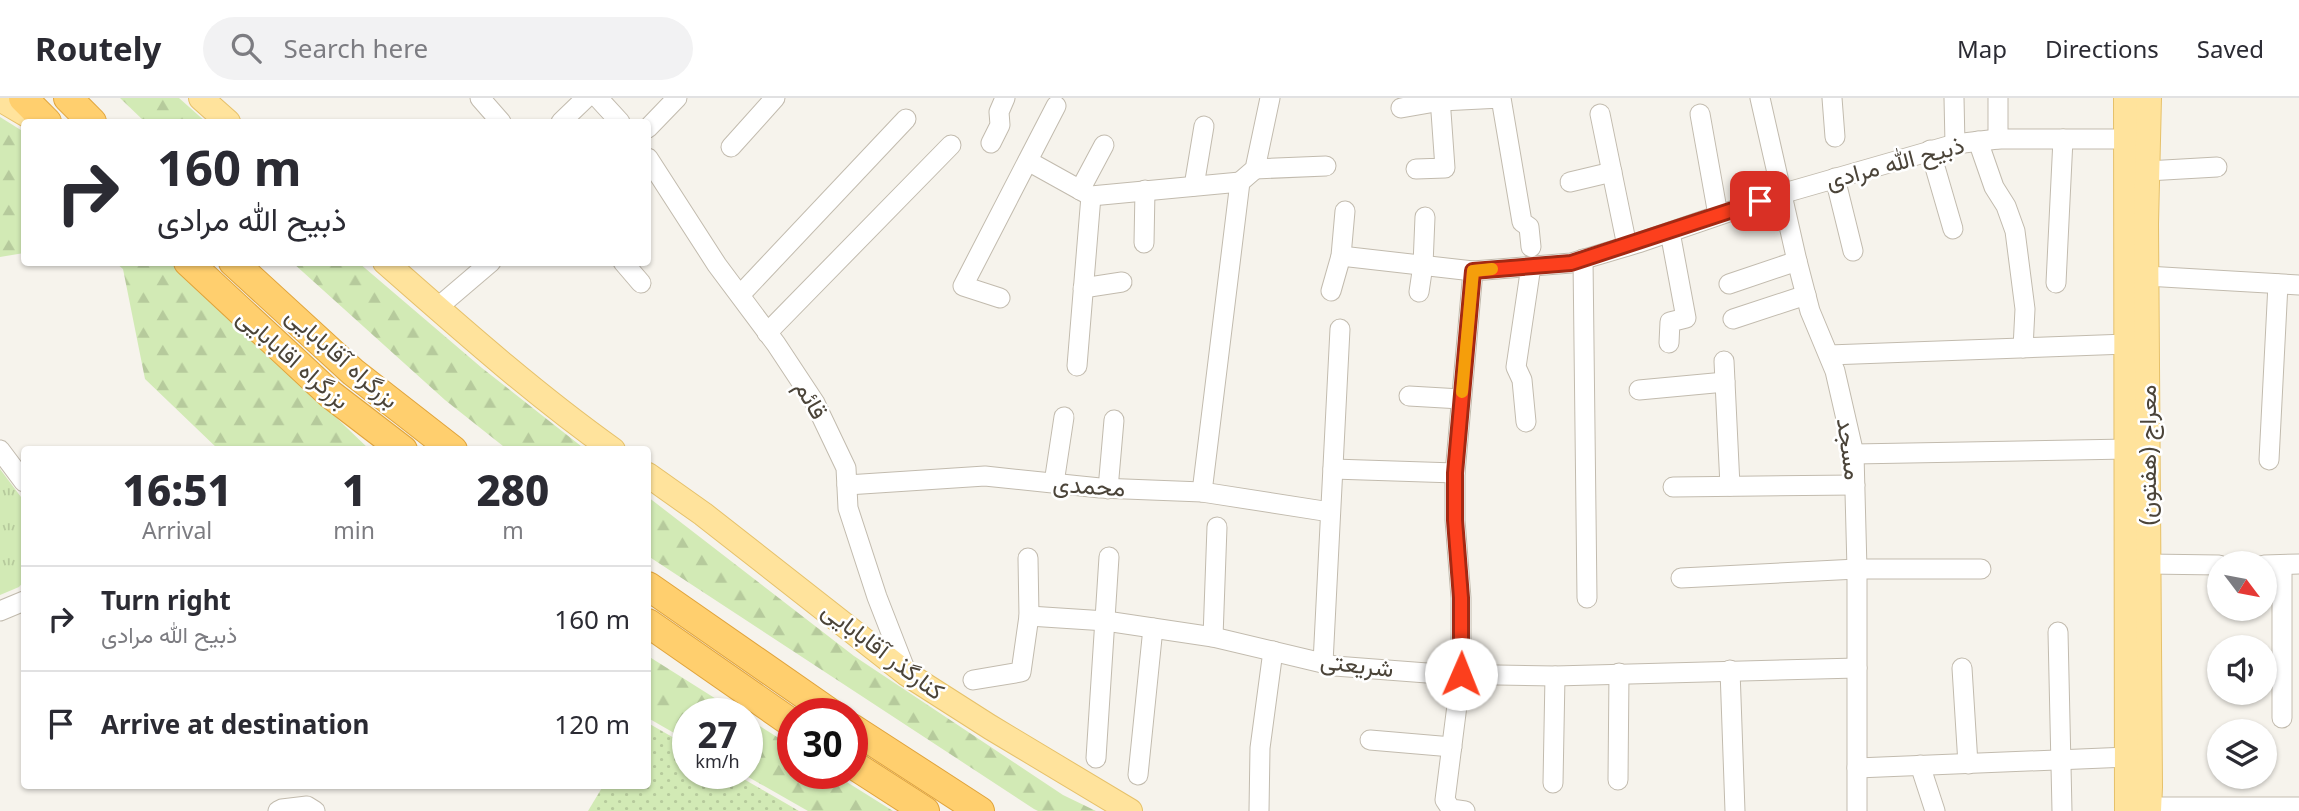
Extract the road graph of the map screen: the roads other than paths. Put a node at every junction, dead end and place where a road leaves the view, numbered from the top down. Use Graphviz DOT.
graph roads {
  1 [pos="23,98"];
  2 [pos="68,98"];
  3 [pos="201,98"];
  4 [pos="480,98"];
  5 [pos="586,98"];
  6 [pos="598,98"];
  7 [pos="677,98"];
  8 [pos="775,98"];
  9 [pos="1005,98"];
  10 [pos="1270,98"];
  11 [pos="1760,98"];
  12 [pos="1832,98"];
  13 [pos="1954,98"];
  14 [pos="1998,98"];
  15 [pos="2126,98"];
  16 [pos="2149,98"];
  17 [pos="0,99"];
  18 [pos="1441,99"];
  19 [pos="1056,106"];
  20 [pos="1401,108"];
  21 [pos="1600,114"];
  22 [pos="1699,114"];
  23 [pos="33,119"];
  24 [pos="44,119"];
  25 [pos="89,119"];
  26 [pos="225,119"];
  27 [pos="498,119"];
  28 [pos="564,119"];
  29 [pos="617,119"];
  30 [pos="906,119"];
  31 [pos="651,125"];
  32 [pos="1204,127"];
  33 [pos="1835,137"];
  34 [pos="2063,139"];
  35 [pos="2126,139"];
  36 [pos="1988,140"];
  37 [pos="991,143"];
  38 [pos="1955,144"];
  39 [pos="951,145"];
  40 [pos="1104,145"];
  41 [pos="731,147"];
  42 [pos="1930,150"];
  43 [pos="1028,161"];
  44 [pos="651,163"];
  45 [pos="1326,166"];
  46 [pos="2217,167"];
  47 [pos="1416,169"];
  48 [pos="2147,171"];
  49 [pos="1612,173"];
  50 [pos="1248,175"];
  51 [pos="1835,178"];
  52 [pos="1570,181"];
  53 [pos="1194,186"];
  54 [pos="1145,190"];
  55 [pos="1086,193"];
  56 [pos="1781,194"];
  57 [pos="1345,211"];
  58 [pos="1718,215"];
  59 [pos="1425,217"];
  60 [pos="1953,229"];
  61 [pos="1670,232"];
  62 [pos="1144,243"];
  63 [pos="1627,246"];
  64 [pos="1853,251"];
  65 [pos="1341,256"];
  66 [pos="1531,257"];
  67 [pos="1583,259"];
  68 [pos="1797,261"];
  69 [pos="1423,265"];
  70 [pos="192,266"];
  71 [pos="237,266"];
  72 [pos="390,266"];
  73 [pos="486,266"];
  74 [pos="626,266"];
  75 [pos="1473,271"];
  76 [pos="2146,276"];
  77 [pos="1122,282"];
  78 [pos="641,283"];
  79 [pos="2056,283"];
  80 [pos="1729,284"];
  81 [pos="2278,284"];
  82 [pos="2299,285"];
  83 [pos="1083,288"];
  84 [pos="1331,290"];
  85 [pos="1419,292"];
  86 [pos="740,295"];
  87 [pos="1806,295"];
  88 [pos="1000,298"];
  89 [pos="437,308"];
  90 [pos="1733,319"];
  91 [pos="1340,330"];
  92 [pos="767,332"];
  93 [pos="1669,343"];
  94 [pos="2127,344"];
  95 [pos="2023,348"];
  96 [pos="1829,355"];
  97 [pos="1724,361"];
  98 [pos="1077,366"];
  99 [pos="1725,382"];
  100 [pos="1639,390"];
  101 [pos="1409,396"];
  102 [pos="1461,399"];
  103 [pos="1064,417"];
  104 [pos="1114,420"];
  105 [pos="1526,422"];
  106 [pos="398,446"];
  107 [pos="448,446"];
  108 [pos="607,446"];
  109 [pos="2138,449"];
  110 [pos="0,450"];
  111 [pos="1854,454"];
  112 [pos="2269,460"];
  113 [pos="1333,469"];
  114 [pos="1455,473"];
  115 [pos="651,477"];
  116 [pos="21,478"];
  117 [pos="1055,483"];
  118 [pos="847,485"];
  119 [pos="1855,485"];
  120 [pos="1730,486"];
  121 [pos="1673,487"];
  122 [pos="1108,489"];
  123 [pos="1202,492"];
  124 [pos="1331,512"];
  125 [pos="1217,527"];
  126 [pos="1109,556"];
  127 [pos="1028,558"];
  128 [pos="2148,564"];
  129 [pos="2207,565"];
  130 [pos="2282,565"];
  131 [pos="1857,569"];
  132 [pos="1981,569"];
  133 [pos="1681,578"];
  134 [pos="651,588"];
  135 [pos="1587,598"];
  136 [pos="1029,616"];
  137 [pos="1106,621"];
  138 [pos="651,625"];
  139 [pos="1153,628"];
  140 [pos="2058,632"];
  141 [pos="1213,637"];
  142 [pos="1273,651"];
  143 [pos="1322,663"];
  144 [pos="1857,668"];
  145 [pos="1962,668"];
  146 [pos="1730,670"];
  147 [pos="1619,673"];
  148 [pos="907,674"];
  149 [pos="1461,674"];
  150 [pos="1555,676"];
  151 [pos="973,680"];
  152 [pos="809,698"];
  153 [pos="777,713"];
  154 [pos="2282,718"];
  155 [pos="868,738"];
  156 [pos="1370,740"];
  157 [pos="1451,747"];
  158 [pos="2128,757"];
  159 [pos="1096,758"];
  160 [pos="2061,760"];
  161 [pos="1968,764"];
  162 [pos="1920,765"];
  163 [pos="1857,768"];
  164 [pos="868,774"];
  165 [pos="1138,775"];
  166 [pos="1618,780"];
  167 [pos="1553,783"];
  168 [pos="2299,807"];
  169 [pos="2142,810"];
  170 [pos="278,811"];
  171 [pos="315,811"];
  172 [pos="925,811"];
  173 [pos="980,811"];
  174 [pos="1130,811"];
  175 [pos="1259,811"];
  176 [pos="1465,811"];
  177 [pos="1735,811"];
  178 [pos="1857,811"];
  179 [pos="1935,811"];
  180 [pos="2062,811"];
  1 -- 24 [label="highway"];
  2 -- 25 [label="highway"];
  3 -- 26 [label="main road"];
  4 -- 27 [label="street"];
  5 -- 28 [label="street"];
  6 -- 29 [label="street"];
  7 -- 31 [label="street"];
  8 -- 41 [label="street"];
  9 -- 37 [label="street"];
  10 -- 50 [label="street"];
  11 -- 56 [label="street, مسجد"];
  12 -- 33 [label="street"];
  13 -- 38 [label="street"];
  14 -- 36 [label="street"];
  15 -- 35 [label="main road, معراج (هفتون)"];
  16 -- 48 [label="main road, معراج (هفتون)"];
  17 -- 23 [label="main road"];
  18 -- 20 [label="street"];
  18 -- 47 [label="street"];
  18 -- 66 [label="street"];
  19 -- 43 [label="street"];
  21 -- 49 [label="street"];
  22 -- 58 [label="street"];
  30 -- 86 [label="street"];
  32 -- 53 [label="street"];
  34 -- 35 [label="street, ذبیح الله مرادی"];
  34 -- 36 [label="street, ذبیح الله مرادی"];
  34 -- 79 [label="street"];
  35 -- 94 [label="main road, معراج (هفتون)"];
  36 -- 38 [label="street, ذبیح الله مرادی"];
  36 -- 95 [label="street"];
  38 -- 42 [label="street, ذبیح الله مرادی"];
  39 -- 92 [label="street"];
  40 -- 55 [label="street"];
  42 -- 51 [label="street, ذبیح الله مرادی"];
  42 -- 60 [label="street"];
  43 -- 55 [label="street"];
  43 -- 88 [label="street"];
  44 -- 86 [label="street, قائم"];
  45 -- 50 [label="street"];
  46 -- 48 [label="street"];
  48 -- 76 [label="main road, معراج (هفتون)"];
  49 -- 52 [label="street"];
  49 -- 63 [label="street"];
  50 -- 53 [label="street"];
  50 -- 123 [label="street"];
  51 -- 56 [label="street, ذبیح الله مرادی"];
  51 -- 64 [label="street"];
  53 -- 54 [label="street"];
  54 -- 55 [label="street"];
  54 -- 62 [label="street"];
  55 -- 83 [label="street"];
  56 -- 58 [label="street, ذبیح الله مرادی"];
  56 -- 68 [label="street, مسجد"];
  57 -- 65 [label="street"];
  58 -- 61 [label="street, ذبیح الله مرادی"];
  59 -- 69 [label="street"];
  61 -- 63 [label="street, ذبیح الله مرادی"];
  61 -- 93 [label="street"];
  63 -- 67 [label="street, ذبیح الله مرادی"];
  65 -- 69 [label="street, ذبیح الله مرادی"];
  65 -- 84 [label="street"];
  66 -- 67 [label="street, ذبیح الله مرادی"];
  66 -- 75 [label="street, ذبیح الله مرادی"];
  66 -- 105 [label="street"];
  67 -- 135 [label="street"];
  68 -- 80 [label="street"];
  68 -- 87 [label="street, مسجد"];
  69 -- 75 [label="street, ذبیح الله مرادی"];
  69 -- 85 [label="street"];
  70 -- 106 [label="highway, بزرگراه اقابابایی"];
  71 -- 107 [label="highway, بزرگراه آقابابایی"];
  72 -- 89 [label="main road"];
  73 -- 89 [label="street"];
  74 -- 78 [label="street"];
  75 -- 102 [label="street"];
  76 -- 81 [label="street"];
  76 -- 109 [label="main road, معراج (هفتون)"];
  77 -- 83 [label="street"];
  81 -- 82 [label="street"];
  81 -- 112 [label="street"];
  83 -- 98 [label="street"];
  86 -- 92 [label="street, قائم"];
  87 -- 90 [label="street"];
  87 -- 96 [label="street, مسجد"];
  89 -- 108 [label="main road"];
  91 -- 113 [label="street"];
  92 -- 118 [label="street, قائم"];
  94 -- 95 [label="street"];
  94 -- 109 [label="main road, معراج (هفتون)"];
  95 -- 96 [label="street"];
  96 -- 111 [label="street, مسجد"];
  97 -- 99 [label="street"];
  99 -- 100 [label="street"];
  99 -- 120 [label="street"];
  101 -- 102 [label="street"];
  102 -- 114 [label="street"];
  103 -- 117 [label="street"];
  104 -- 122 [label="street"];
  109 -- 111 [label="street"];
  109 -- 128 [label="main road, معراج (هفتون)"];
  109 -- 158 [label="main road, معراج (هفتون)"];
  110 -- 116 [label="street"];
  111 -- 119 [label="street, مسجد"];
  113 -- 114 [label="street"];
  113 -- 124 [label="street"];
  114 -- 149 [label="street"];
  115 -- 148 [label="main road, کنارگذر آقابابایی"];
  117 -- 118 [label="street, محمدی"];
  117 -- 122 [label="street, محمدی"];
  118 -- 148 [label="street, قائم"];
  119 -- 120 [label="street"];
  119 -- 131 [label="street, مسجد"];
  120 -- 121 [label="street"];
  122 -- 123 [label="street, محمدی"];
  123 -- 124 [label="street, محمدی"];
  124 -- 143 [label="street"];
  125 -- 141 [label="street"];
  126 -- 137 [label="street"];
  127 -- 136 [label="street"];
  128 -- 129 [label="street"];
  128 -- 169 [label="main road, معراج (هفتون)"];
  130 -- 154 [label="street"];
  131 -- 132 [label="street"];
  131 -- 133 [label="street"];
  131 -- 144 [label="street, مسجد"];
  134 -- 152 [label="highway"];
  136 -- 137 [label="street, شریعتی"];
  136 -- 151 [label="street"];
  137 -- 139 [label="street, شریعتی"];
  137 -- 159 [label="street"];
  138 -- 153 [label="highway"];
  139 -- 141 [label="street, شریعتی"];
  139 -- 165 [label="street"];
  140 -- 160 [label="street"];
  141 -- 142 [label="street, شریعتی"];
  142 -- 143 [label="street, شریعتی"];
  142 -- 175 [label="street"];
  143 -- 149 [label="street, شریعتی"];
  144 -- 146 [label="street, شریعتی"];
  144 -- 163 [label="street, مسجد"];
  145 -- 161 [label="street"];
  146 -- 147 [label="street, شریعتی"];
  146 -- 177 [label="street"];
  147 -- 150 [label="street, شریعتی"];
  147 -- 166 [label="street"];
  148 -- 174 [label="main road, کنارگذر آقابابایی"];
  149 -- 150 [label="street, شریعتی"];
  149 -- 157 [label="street"];
  150 -- 167 [label="street"];
  155 -- 173 [label="highway"];
  156 -- 157 [label="street"];
  157 -- 176 [label="street"];
  158 -- 160 [label="street"];
  158 -- 169 [label="main road, معراج (هفتون)"];
  160 -- 161 [label="street"];
  160 -- 180 [label="street"];
  161 -- 162 [label="street"];
  162 -- 163 [label="street"];
  162 -- 179 [label="street"];
  163 -- 178 [label="street, مسجد"];
  164 -- 172 [label="highway"];
  168 -- 169 [label="street"];
  170 -- 171 [label="street"];
}
